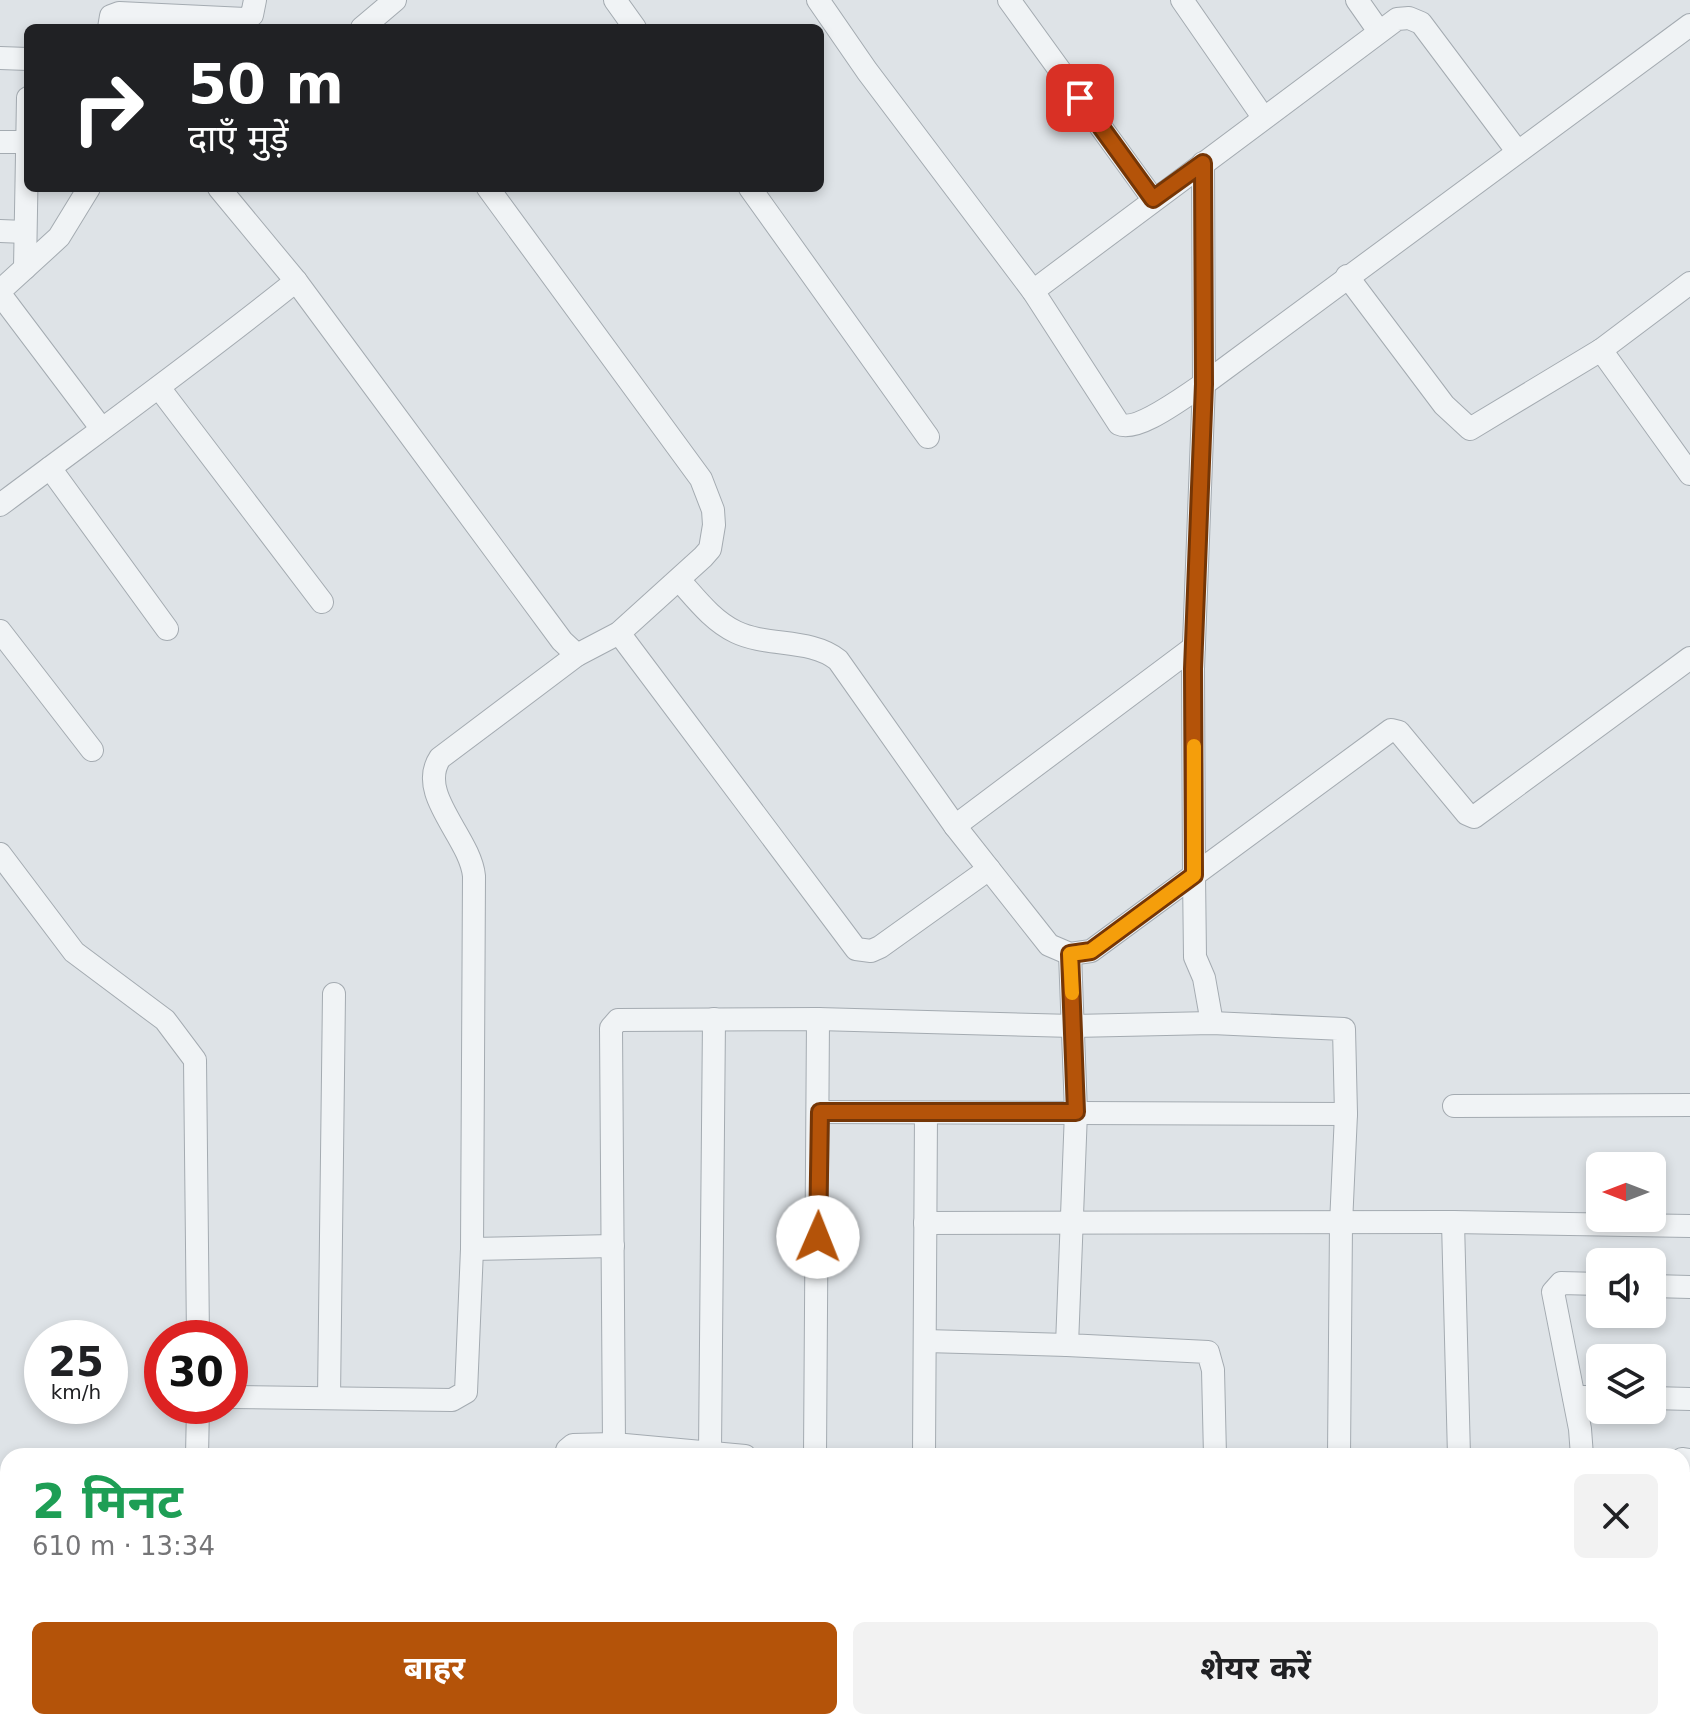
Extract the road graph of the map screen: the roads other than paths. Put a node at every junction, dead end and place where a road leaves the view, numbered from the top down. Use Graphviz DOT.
graph roads {
  1 [pos="255,0"];
  2 [pos="395,0"];
  3 [pos="615,0"];
  4 [pos="818,0"];
  5 [pos="1009,0"];
  6 [pos="1182,0"];
  7 [pos="1357,0"];
  8 [pos="110,24"];
  9 [pos="370,24"];
  10 [pos="632,24"];
  11 [pos="1690,25"];
  12 [pos="1378,30"];
  13 [pos="0,58"];
  14 [pos="24,59"];
  15 [pos="1263,117"];
  16 [pos="0,142"];
  17 [pos="24,142"];
  18 [pos="1517,151"];
  19 [pos="1203,163"];
  20 [pos="26,192"];
  21 [pos="87,192"];
  22 [pos="222,192"];
  23 [pos="491,192"];
  24 [pos="753,192"];
  25 [pos="1153,199"];
  26 [pos="0,231"];
  27 [pos="25,232"];
  28 [pos="25,268"];
  29 [pos="1347,276"];
  30 [pos="296,281"];
  31 [pos="1690,283"];
  32 [pos="1033,291"];
  33 [pos="0,292"];
  34 [pos="1601,350"];
  35 [pos="1204,384"];
  36 [pos="160,389"];
  37 [pos="101,428"];
  38 [pos="928,437"];
  39 [pos="50,468"];
  40 [pos="1690,474"];
  41 [pos="0,505"];
  42 [pos="680,581"];
  43 [pos="322,602"];
  44 [pos="167,629"];
  45 [pos="0,631"];
  46 [pos="619,633"];
  47 [pos="1194,647"];
  48 [pos="577,655"];
  49 [pos="1690,658"];
  50 [pos="92,750"];
  51 [pos="955,826"];
  52 [pos="0,854"];
  53 [pos="989,869"];
  54 [pos="1194,875"];
  55 [pos="1070,954"];
  56 [pos="334,994"];
  57 [pos="714,1019"];
  58 [pos="818,1019"];
  59 [pos="1212,1023"];
  60 [pos="1073,1026"];
  61 [pos="1690,1105"];
  62 [pos="1454,1106"];
  63 [pos="820,1112"];
  64 [pos="1076,1112"];
  65 [pos="926,1113"];
  66 [pos="1346,1114"];
  67 [pos="1453,1222"];
  68 [pos="925,1223"];
  69 [pos="1341,1224"];
  70 [pos="1073,1225"];
  71 [pos="1690,1226"];
  72 [pos="613,1246"];
  73 [pos="472,1249"];
  74 [pos="1586,1284"];
  75 [pos="1666,1286"];
  76 [pos="1690,1287"];
  77 [pos="198,1320"];
  78 [pos="925,1341"];
  79 [pos="1067,1345"];
  80 [pos="248,1397"];
  81 [pos="1574,1397"];
  82 [pos="1586,1397"];
  83 [pos="329,1398"];
  84 [pos="1666,1398"];
  85 [pos="1690,1399"];
  86 [pos="198,1424"];
  87 [pos="614,1444"];
  88 [pos="197,1448"];
  89 [pos="569,1448"];
  90 [pos="669,1448"];
  91 [pos="710,1448"];
  92 [pos="815,1448"];
  93 [pos="924,1448"];
  94 [pos="1215,1448"];
  95 [pos="1339,1448"];
  96 [pos="1459,1448"];
  97 [pos="1581,1448"];
  1 -- 8 [label="street"];
  2 -- 9 [label="street"];
  3 -- 10 [label="street"];
  4 -- 32 [label="street"];
  5 -- 25 [label="street"];
  6 -- 15 [label="street"];
  7 -- 12 [label="street"];
  11 -- 18 [label="street"];
  12 -- 15 [label="street"];
  12 -- 18 [label="street"];
  13 -- 14 [label="street"];
  15 -- 19 [label="street"];
  16 -- 17 [label="street"];
  18 -- 29 [label="street"];
  19 -- 25 [label="street"];
  19 -- 35 [label="street"];
  20 -- 27 [label="street"];
  21 -- 28 [label="street"];
  22 -- 30 [label="street"];
  23 -- 42 [label="street"];
  24 -- 38 [label="street"];
  25 -- 32 [label="street"];
  26 -- 27 [label="street"];
  27 -- 28 [label="street"];
  28 -- 33 [label="street"];
  29 -- 34 [label="street"];
  29 -- 35 [label="street"];
  30 -- 36 [label="street"];
  30 -- 48 [label="street"];
  31 -- 34 [label="street"];
  32 -- 35 [label="street"];
  33 -- 37 [label="street"];
  34 -- 40 [label="street"];
  35 -- 47 [label="street"];
  36 -- 37 [label="street"];
  36 -- 43 [label="street"];
  37 -- 39 [label="street"];
  39 -- 41 [label="street"];
  39 -- 44 [label="street"];
  42 -- 46 [label="street"];
  42 -- 51 [label="street"];
  45 -- 50 [label="street"];
  46 -- 48 [label="street"];
  46 -- 53 [label="street"];
  47 -- 51 [label="street"];
  47 -- 54 [label="street"];
  48 -- 73 [label="street"];
  49 -- 54 [label="street"];
  51 -- 53 [label="street"];
  52 -- 77 [label="street"];
  53 -- 55 [label="street"];
  54 -- 55 [label="street"];
  54 -- 59 [label="street"];
  55 -- 60 [label="street"];
  56 -- 83 [label="street"];
  57 -- 58 [label="street"];
  57 -- 72 [label="street"];
  57 -- 91 [label="street"];
  58 -- 60 [label="street"];
  58 -- 63 [label="street"];
  59 -- 60 [label="street"];
  59 -- 66 [label="street"];
  60 -- 64 [label="street"];
  61 -- 62 [label="street"];
  63 -- 65 [label="street"];
  63 -- 92 [label="street"];
  64 -- 65 [label="street"];
  64 -- 66 [label="street"];
  64 -- 70 [label="street"];
  65 -- 68 [label="street"];
  66 -- 69 [label="street"];
  67 -- 69 [label="street"];
  67 -- 71 [label="street"];
  67 -- 96 [label="street"];
  68 -- 70 [label="street"];
  68 -- 78 [label="street"];
  69 -- 70 [label="street"];
  69 -- 95 [label="street"];
  70 -- 79 [label="street"];
  72 -- 73 [label="street"];
  72 -- 87 [label="street"];
  73 -- 83 [label="street"];
  74 -- 81 [label="street"];
  75 -- 76 [label="street"];
  78 -- 79 [label="street"];
  78 -- 93 [label="street"];
  79 -- 94 [label="street"];
  80 -- 83 [label="street"];
  81 -- 82 [label="street"];
  81 -- 97 [label="street"];
  84 -- 85 [label="street"];
  86 -- 88 [label="street"];
  87 -- 89 [label="street"];
  87 -- 90 [label="street"];
}
